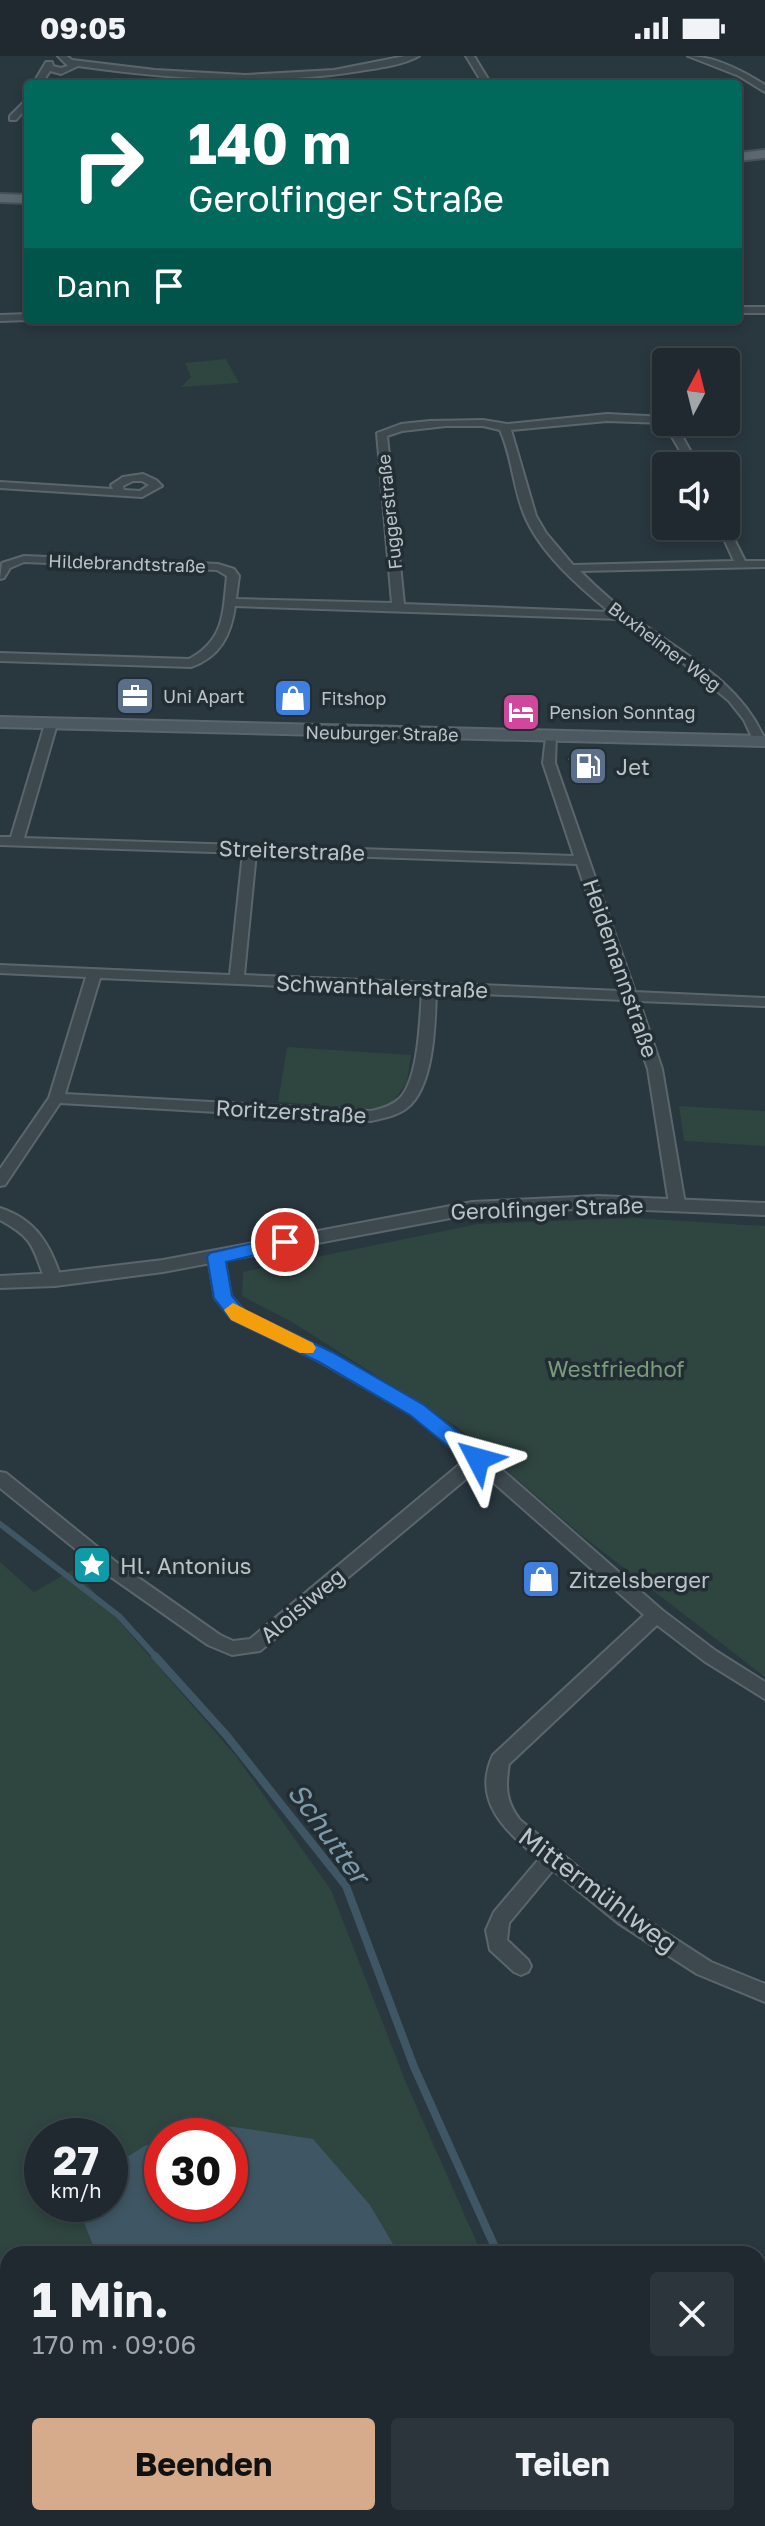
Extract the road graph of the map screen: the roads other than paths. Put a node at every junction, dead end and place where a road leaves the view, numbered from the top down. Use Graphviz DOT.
graph roads {
  1 [pos="415,56"];
  2 [pos="470,56"];
  3 [pos="692,56"];
  4 [pos="49,62"];
  5 [pos="69,62"];
  6 [pos="59,71"];
  7 [pos="40,80"];
  8 [pos="41,80"];
  9 [pos="258,80"];
  10 [pos="485,80"];
  11 [pos="765,89"];
  12 [pos="24,106"];
  13 [pos="13,118"];
  14 [pos="765,154"];
  15 [pos="742,157"];
  16 [pos="0,198"];
  17 [pos="24,199"];
  18 [pos="742,310"];
  19 [pos="765,310"];
  20 [pos="24,317"];
  21 [pos="0,318"];
  22 [pos="652,420"];
  23 [pos="504,427"];
  24 [pos="0,485"];
  25 [pos="119,490"];
  26 [pos="730,540"];
  27 [pos="741,564"];
  28 [pos="765,564"];
  29 [pos="573,568"];
  30 [pos="0,576"];
  31 [pos="229,602"];
  32 [pos="398,607"];
  33 [pos="620,616"];
  34 [pos="0,657"];
  35 [pos="0,722"];
  36 [pos="51,724"];
  37 [pos="552,737"];
  38 [pos="762,741"];
  39 [pos="0,841"];
  40 [pos="16,842"];
  41 [pos="250,849"];
  42 [pos="584,860"];
  43 [pos="0,969"];
  44 [pos="94,974"];
  45 [pos="236,980"];
  46 [pos="429,988"];
  47 [pos="631,995"];
  48 [pos="765,1002"];
  49 [pos="56,1098"];
  50 [pos="0,1181"];
  51 [pos="677,1204"];
  52 [pos="765,1209"];
  53 [pos="0,1213"];
  54 [pos="216,1257"];
  55 [pos="54,1281"];
  56 [pos="0,1282"];
  57 [pos="478,1459"];
  58 [pos="0,1478"];
  59 [pos="656,1615"];
  60 [pos="765,1691"];
  61 [pos="552,1858"];
  62 [pos="521,1966"];
  63 [pos="765,1993"];
  1 -- 9 [label="street"];
  2 -- 10 [label="street"];
  3 -- 11 [label="street"];
  4 -- 5 [label="street"];
  4 -- 6 [label="street"];
  4 -- 7 [label="street"];
  5 -- 6 [label="street"];
  5 -- 9 [label="street"];
  6 -- 8 [label="street"];
  12 -- 13 [label="street"];
  14 -- 15 [label="main road"];
  16 -- 17 [label="main road"];
  18 -- 19 [label="street"];
  20 -- 21 [label="street"];
  22 -- 23 [label="street, Fuggerstraße"];
  23 -- 29 [label="street, Buxheimer Weg"];
  23 -- 32 [label="street, Fuggerstraße"];
  24 -- 25 [label="street"];
  26 -- 27 [label="street"];
  27 -- 28 [label="street"];
  27 -- 29 [label="street"];
  29 -- 33 [label="street, Buxheimer Weg"];
  30 -- 31 [label="street, Hildebrandtstraße"];
  31 -- 32 [label="street"];
  31 -- 34 [label="street, Hildebrandtstraße"];
  32 -- 33 [label="street"];
  33 -- 38 [label="street, Buxheimer Weg"];
  35 -- 36 [label="main road, Neuburger Straße"];
  36 -- 37 [label="main road, Neuburger Straße"];
  36 -- 40 [label="street"];
  37 -- 38 [label="main road, Neuburger Straße"];
  37 -- 42 [label="street, Heidemannstraße"];
  39 -- 40 [label="street, Streiterstraße"];
  40 -- 41 [label="street, Streiterstraße"];
  41 -- 42 [label="street, Streiterstraße"];
  41 -- 45 [label="street"];
  42 -- 47 [label="street, Heidemannstraße"];
  43 -- 44 [label="street, Schwanthalerstraße"];
  44 -- 45 [label="street, Schwanthalerstraße"];
  44 -- 49 [label="street"];
  45 -- 46 [label="street, Schwanthalerstraße"];
  46 -- 47 [label="street, Schwanthalerstraße"];
  46 -- 49 [label="street, Roritzerstraße"];
  47 -- 48 [label="street, Schwanthalerstraße"];
  47 -- 51 [label="street, Heidemannstraße"];
  49 -- 50 [label="street"];
  51 -- 52 [label="street, Gerolfinger Straße"];
  51 -- 54 [label="street, Gerolfinger Straße"];
  53 -- 55 [label="street"];
  54 -- 55 [label="street, Gerolfinger Straße"];
  54 -- 57 [label="street"];
  55 -- 56 [label="street, Gerolfinger Straße"];
  57 -- 58 [label="street, Aloisiweg"];
  57 -- 59 [label="street"];
  59 -- 60 [label="street"];
  59 -- 61 [label="street, Mittermühlweg"];
  61 -- 62 [label="street"];
  61 -- 63 [label="street, Mittermühlweg"];
}
